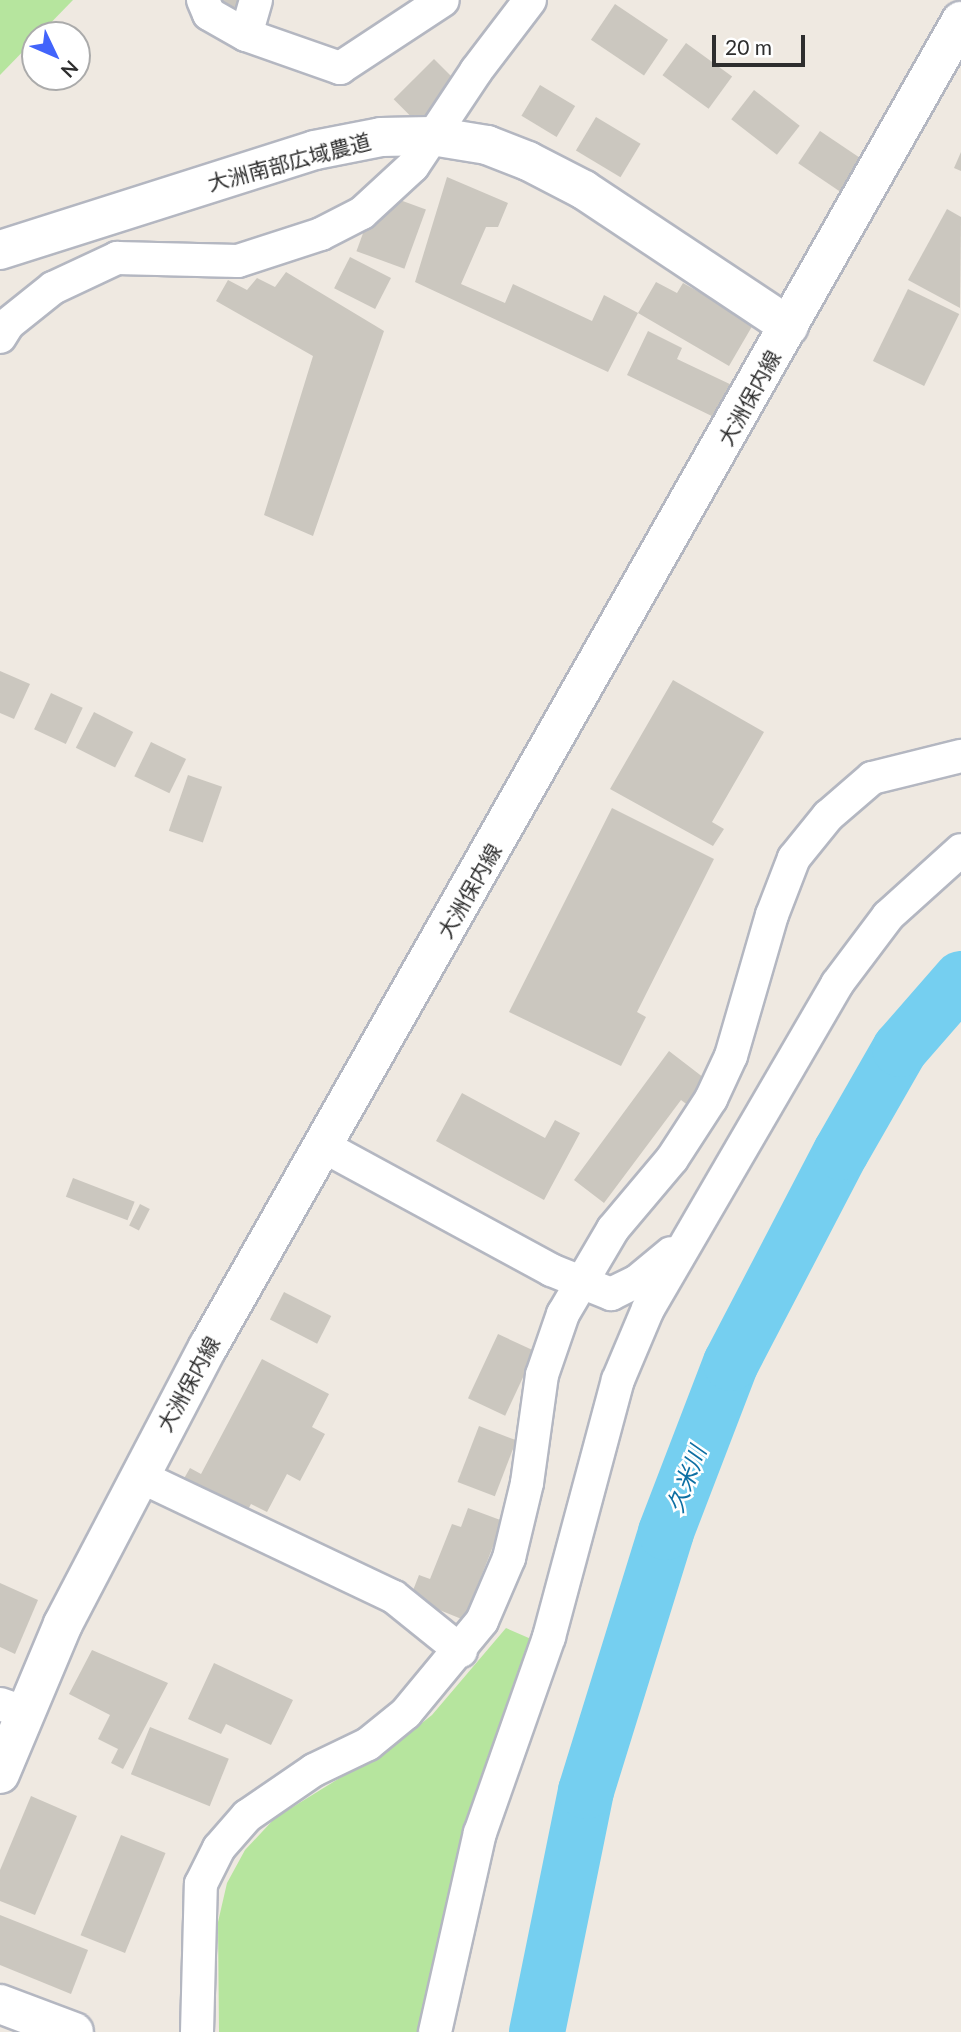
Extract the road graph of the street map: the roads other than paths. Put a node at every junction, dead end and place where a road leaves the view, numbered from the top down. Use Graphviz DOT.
graph roads {
  1 [pos="203,0"];
  2 [pos="256,0"];
  3 [pos="443,0"];
  4 [pos="530,0"];
  5 [pos="961,21"];
  6 [pos="246,35"];
  7 [pos="432,136"];
  8 [pos="0,250"];
  9 [pos="789,326"];
  10 [pos="0,337"];
  11 [pos="961,756"];
  12 [pos="961,850"];
  13 [pos="323,1146"];
  14 [pos="698,1225"];
  15 [pos="578,1282"];
  16 [pos="139,1476"];
  17 [pos="461,1651"];
  18 [pos="13,1709"];
  19 [pos="0,1774"];
  20 [pos="0,2004"];
  21 [pos="74,2032"];
  22 [pos="197,2032"];
  23 [pos="435,2032"];
  1 -- 6 [label="street"];
  2 -- 6 [label="street"];
  3 -- 6 [label="street"];
  4 -- 7 [label="street"];
  5 -- 9 [label="main road, 大洲保内線"];
  7 -- 8 [label="main road, 大洲南部広域農道"];
  7 -- 9 [label="main road, 大洲南部広域農道"];
  7 -- 10 [label="street"];
  9 -- 13 [label="main road, 大洲保内線"];
  11 -- 15 [label="street"];
  12 -- 14 [label="street"];
  13 -- 15 [label="street"];
  13 -- 16 [label="main road, 大洲保内線"];
  14 -- 15 [label="street"];
  14 -- 23 [label="street"];
  15 -- 17 [label="street"];
  16 -- 17 [label="street"];
  16 -- 18 [label="main road, 大洲保内線"];
  17 -- 22 [label="street"];
  18 -- 19 [label="main road, 大洲保内線"];
  20 -- 21 [label="main road"];
}
